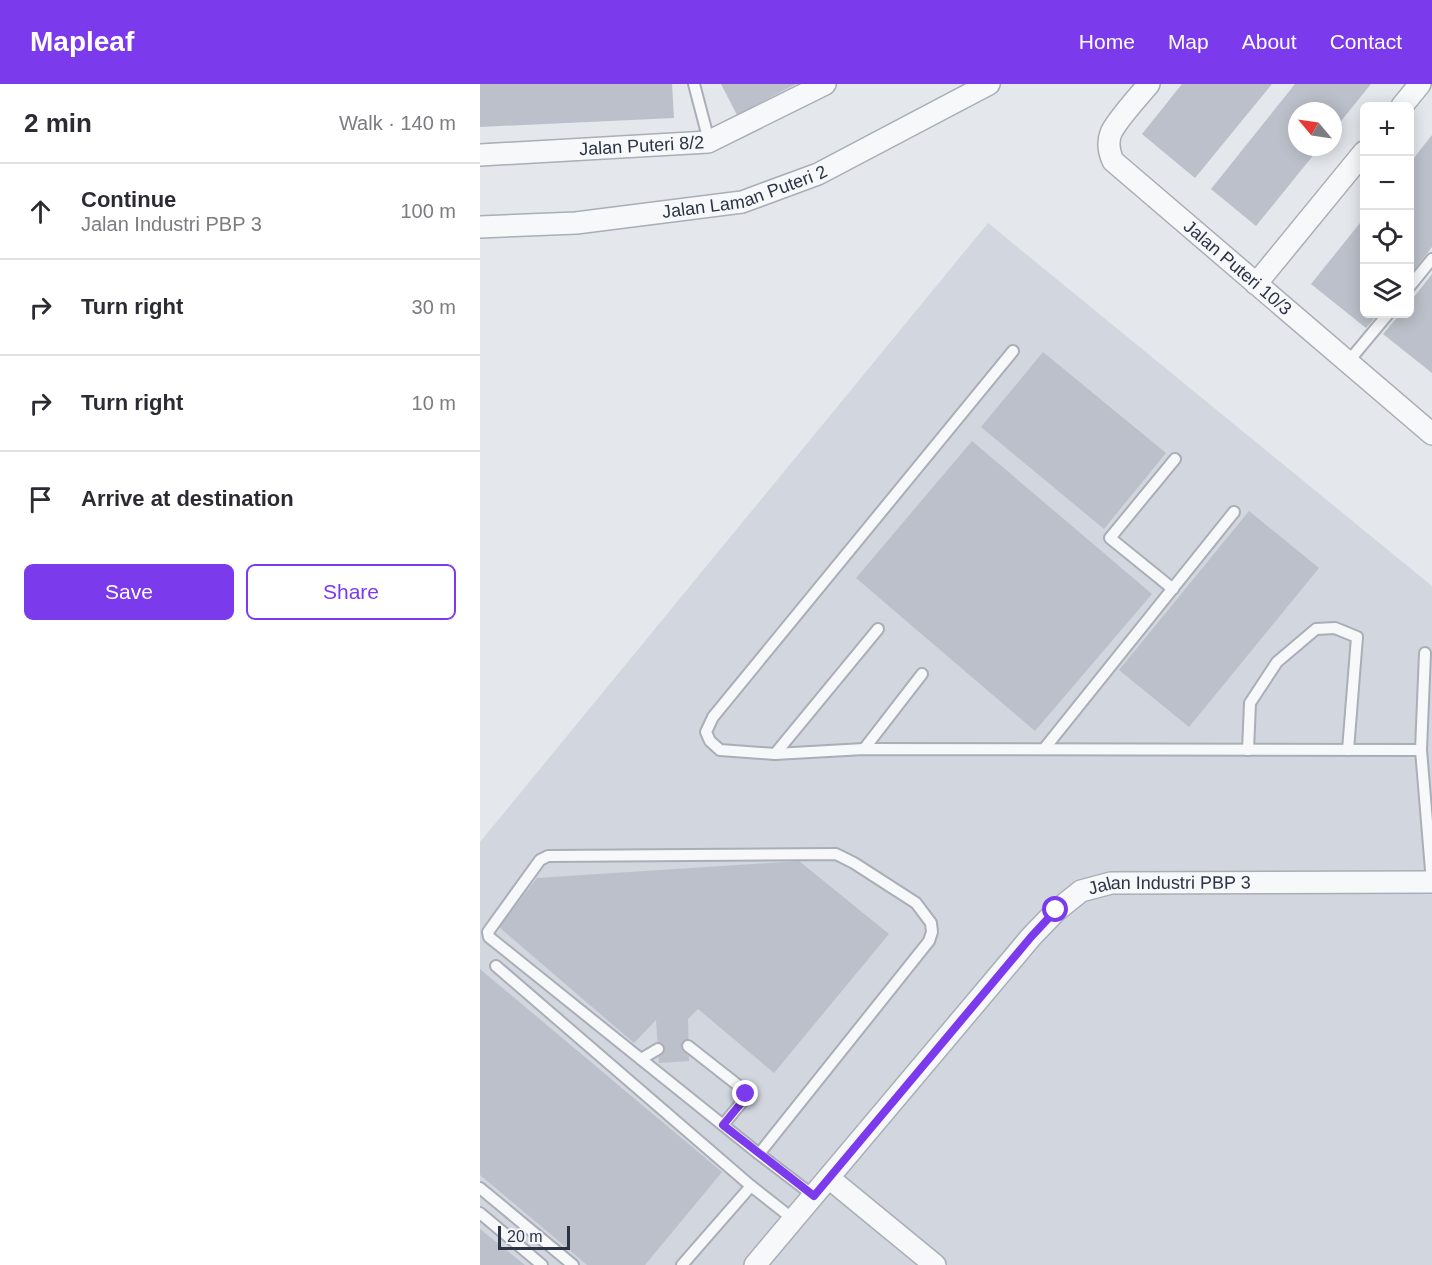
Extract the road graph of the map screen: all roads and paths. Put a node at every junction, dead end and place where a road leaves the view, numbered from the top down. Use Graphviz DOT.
graph roads {
  1 [pos="694,84"];
  2 [pos="825,84"];
  3 [pos="989,84"];
  4 [pos="1149,84"];
  5 [pos="1420,84"];
  6 [pos="1405,102"];
  7 [pos="708,141"];
  8 [pos="480,155"];
  9 [pos="1362,156"];
  10 [pos="480,227"];
  11 [pos="1432,259"];
  12 [pos="1414,281"];
  13 [pos="1256,284"];
  14 [pos="1385,318"];
  15 [pos="1013,351"];
  16 [pos="1348,362"];
  17 [pos="1432,434"];
  18 [pos="1175,459"];
  19 [pos="1234,512"];
  20 [pos="1173,589"];
  21 [pos="878,629"];
  22 [pos="1425,653"];
  23 [pos="922,674"];
  24 [pos="864,748"];
  25 [pos="1044,749"];
  26 [pos="1248,750"];
  27 [pos="1348,750"];
  28 [pos="1420,750"];
  29 [pos="775,754"];
  30 [pos="1432,882"];
  31 [pos="496,966"];
  32 [pos="688,1046"];
  33 [pos="658,1049"];
  34 [pos="641,1059"];
  35 [pos="723,1125"];
  36 [pos="759,1154"];
  37 [pos="829,1178"];
  38 [pos="751,1186"];
  39 [pos="480,1188"];
  40 [pos="814,1196"];
  41 [pos="480,1213"];
  42 [pos="793,1219"];
  43 [pos="542,1265"];
  44 [pos="573,1265"];
  45 [pos="682,1265"];
  46 [pos="755,1265"];
  47 [pos="935,1265"];
  1 -- 7 [label="lane"];
  2 -- 7 [label="street, Jalan Puteri 8/2"];
  3 -- 10 [label="street, Jalan Laman Puteri 2"];
  4 -- 13 [label="street, Jalan Puteri 10/3"];
  5 -- 6 [label="street"];
  7 -- 8 [label="street, Jalan Puteri 8/2"];
  9 -- 13 [label="street"];
  11 -- 12 [label="lane"];
  13 -- 16 [label="street, Jalan Puteri 10/3"];
  14 -- 16 [label="lane"];
  15 -- 29 [label="lane"];
  16 -- 17 [label="street, Jalan Puteri 10/3"];
  18 -- 20 [label="lane"];
  19 -- 20 [label="lane"];
  20 -- 25 [label="lane"];
  21 -- 29 [label="lane"];
  22 -- 28 [label="lane"];
  23 -- 24 [label="lane"];
  24 -- 25 [label="lane"];
  24 -- 29 [label="lane"];
  25 -- 26 [label="lane"];
  26 -- 27 [label="lane"];
  26 -- 27 [label="lane"];
  27 -- 28 [label="lane"];
  28 -- 30 [label="lane"];
  30 -- 37 [label="street, Jalan Industri PBP 3"];
  31 -- 38 [label="lane"];
  32 -- 35 [label="lane"];
  33 -- 34 [label="lane"];
  34 -- 35 [label="lane"];
  34 -- 36 [label="lane"];
  35 -- 36 [label="lane"];
  36 -- 40 [label="lane"];
  37 -- 40 [label="street, Jalan Industri PBP 3"];
  37 -- 47 [label="street"];
  38 -- 42 [label="lane"];
  38 -- 45 [label="lane"];
  39 -- 44 [label="lane"];
  40 -- 42 [label="street, Jalan Industri PBP 3"];
  41 -- 43 [label="lane"];
  42 -- 46 [label="street, Jalan Industri PBP 3"];
}
